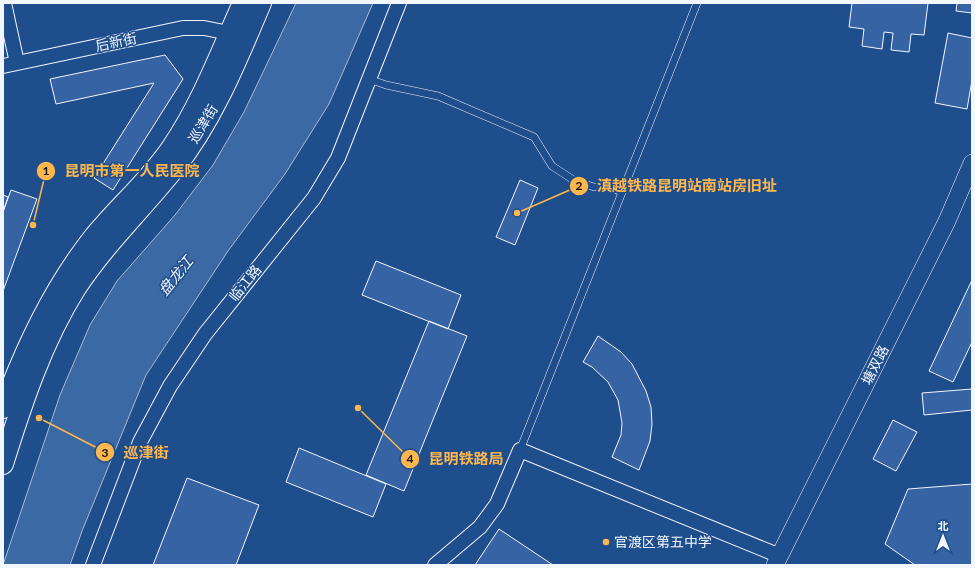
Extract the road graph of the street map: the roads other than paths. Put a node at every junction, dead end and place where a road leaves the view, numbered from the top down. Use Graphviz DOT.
graph roads {
  1 [pos="4,3"];
  2 [pos="243,3"];
  3 [pos="261,3"];
  4 [pos="399,3"];
  5 [pos="697,3"];
  6 [pos="229,33"];
  7 [pos="17,63"];
  8 [pos="3,66"];
  9 [pos="369,79"];
  10 [pos="972,163"];
  11 [pos="622,192"];
  12 [pos="3,408"];
  13 [pos="520,450"];
  14 [pos="3,464"];
  15 [pos="778,560"];
  16 [pos="94,565"];
  17 [pos="435,565"];
  1 -- 7 [label="street"];
  2 -- 6 [label="main road, 巡津街"];
  3 -- 14 [label="main road, 巡津街"];
  4 -- 9 [label="street, 临江路"];
  5 -- 11 [label="lane"];
  6 -- 7 [label="street, 后新街"];
  6 -- 12 [label="main road, 巡津街"];
  7 -- 8 [label="street, 后新街"];
  9 -- 11 [label="lane"];
  9 -- 16 [label="street, 临江路"];
  10 -- 15 [label="street, 塘双路"];
  11 -- 13 [label="lane"];
  13 -- 15 [label="street"];
  13 -- 17 [label="street"];
}
